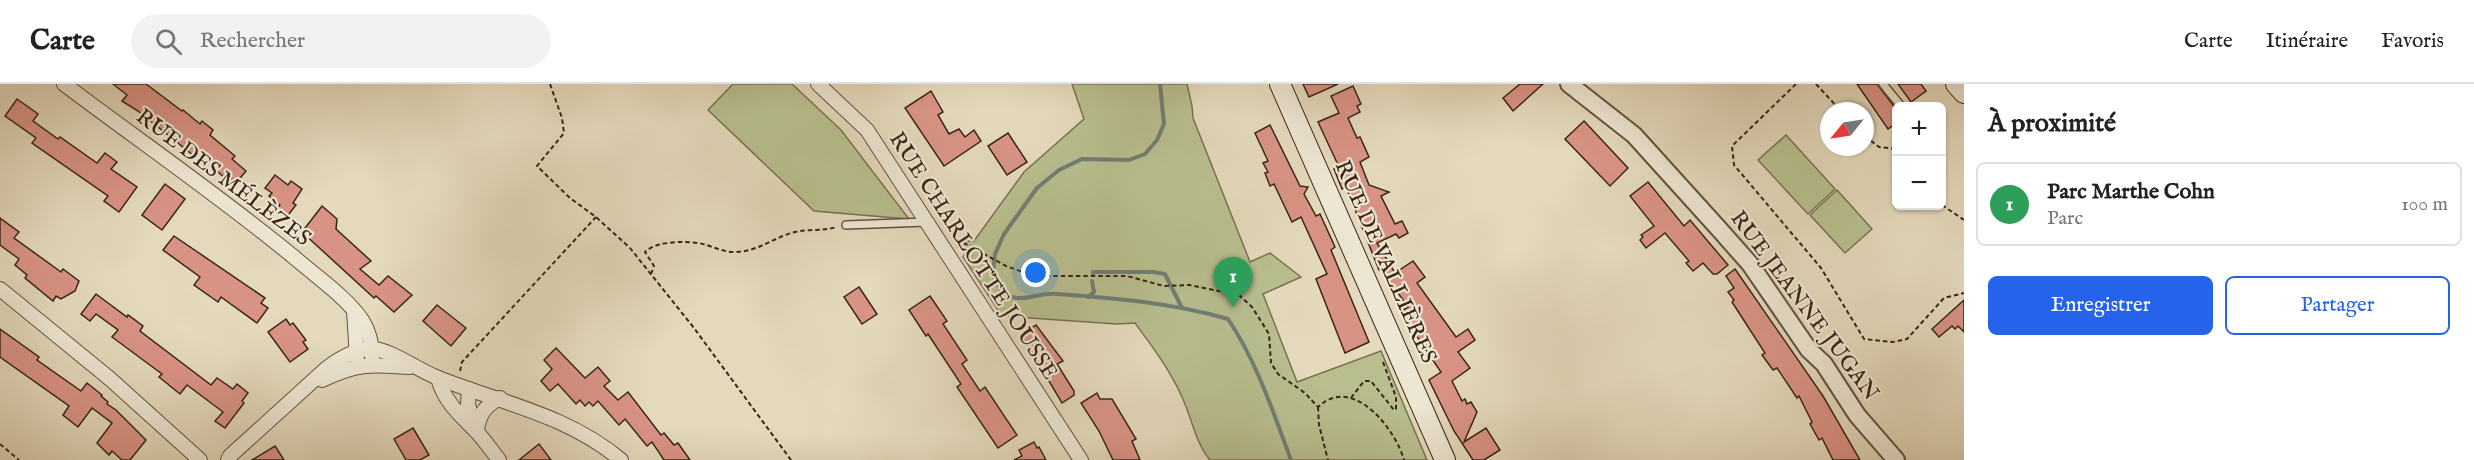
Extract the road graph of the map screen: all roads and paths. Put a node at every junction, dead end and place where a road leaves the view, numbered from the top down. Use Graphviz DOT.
graph roads {
  1 [pos="64,84"];
  2 [pos="550,84"];
  3 [pos="818,84"];
  4 [pos="1280,84"];
  5 [pos="1569,84"];
  6 [pos="1796,84"];
  7 [pos="1816,84"];
  8 [pos="1883,84"];
  9 [pos="1956,84"];
  10 [pos="1964,93"];
  11 [pos="1833,102"];
  12 [pos="1898,102"];
  13 [pos="1874,144"];
  14 [pos="1892,149"];
  15 [pos="1946,208"];
  16 [pos="596,217"];
  17 [pos="1964,220"];
  18 [pos="926,222"];
  19 [pos="846,225"];
  20 [pos="970,248"];
  21 [pos="651,274"];
  22 [pos="0,289"];
  23 [pos="1964,293"];
  24 [pos="353,309"];
  25 [pos="1396,346"];
  26 [pos="374,349"];
  27 [pos="357,358"];
  28 [pos="372,364"];
  29 [pos="412,367"];
  30 [pos="438,378"];
  31 [pos="463,387"];
  32 [pos="500,398"];
  33 [pos="1351,398"];
  34 [pos="1318,407"];
  35 [pos="476,431"];
  36 [pos="0,444"];
  37 [pos="19,460"];
  38 [pos="200,460"];
  39 [pos="228,460"];
  40 [pos="499,460"];
  41 [pos="621,460"];
  42 [pos="791,460"];
  43 [pos="1081,460"];
  44 [pos="1328,460"];
  45 [pos="1404,460"];
  46 [pos="1445,460"];
  47 [pos="1896,460"];
  1 -- 24 [label="street, RUE DES MÉLÈZES"];
  2 -- 16 [label="path"];
  3 -- 18 [label="street, RUE CHARLOTTE JOUSSE"];
  4 -- 25 [label="main road, RUE DE VALLIÈRES"];
  5 -- 47 [label="street, RUE JEANNE JUGAN"];
  6 -- 23 [label="path"];
  7 -- 11 [label="path"];
  8 -- 12 [label="lane"];
  9 -- 10 [label="main road"];
  13 -- 14 [label="path"];
  15 -- 17 [label="path"];
  16 -- 21 [label="path"];
  16 -- 31 [label="path"];
  18 -- 19 [label="lane"];
  18 -- 43 [label="street, RUE CHARLOTTE JOUSSE"];
  19 -- 21 [label="path"];
  20 -- 34 [label="path"];
  21 -- 42 [label="path"];
  22 -- 38 [label="street"];
  24 -- 26 [label="street, RUE DES MÉLÈZES"];
  24 -- 27 [label="street"];
  25 -- 33 [label="path"];
  25 -- 46 [label="main road, RUE DE VALLIÈRES"];
  26 -- 27 [label="street"];
  26 -- 28 [label="street, RUE DES MÉLÈZES"];
  26 -- 29 [label="street"];
  27 -- 28 [label="street"];
  27 -- 39 [label="street"];
  28 -- 29 [label="street"];
  29 -- 30 [label="street"];
  30 -- 31 [label="street"];
  30 -- 35 [label="street"];
  31 -- 32 [label="street"];
  31 -- 35 [label="street"];
  32 -- 35 [label="street"];
  32 -- 41 [label="street"];
  33 -- 34 [label="path"];
  33 -- 45 [label="path"];
  34 -- 44 [label="path"];
  35 -- 40 [label="street"];
  36 -- 37 [label="path"];
}
